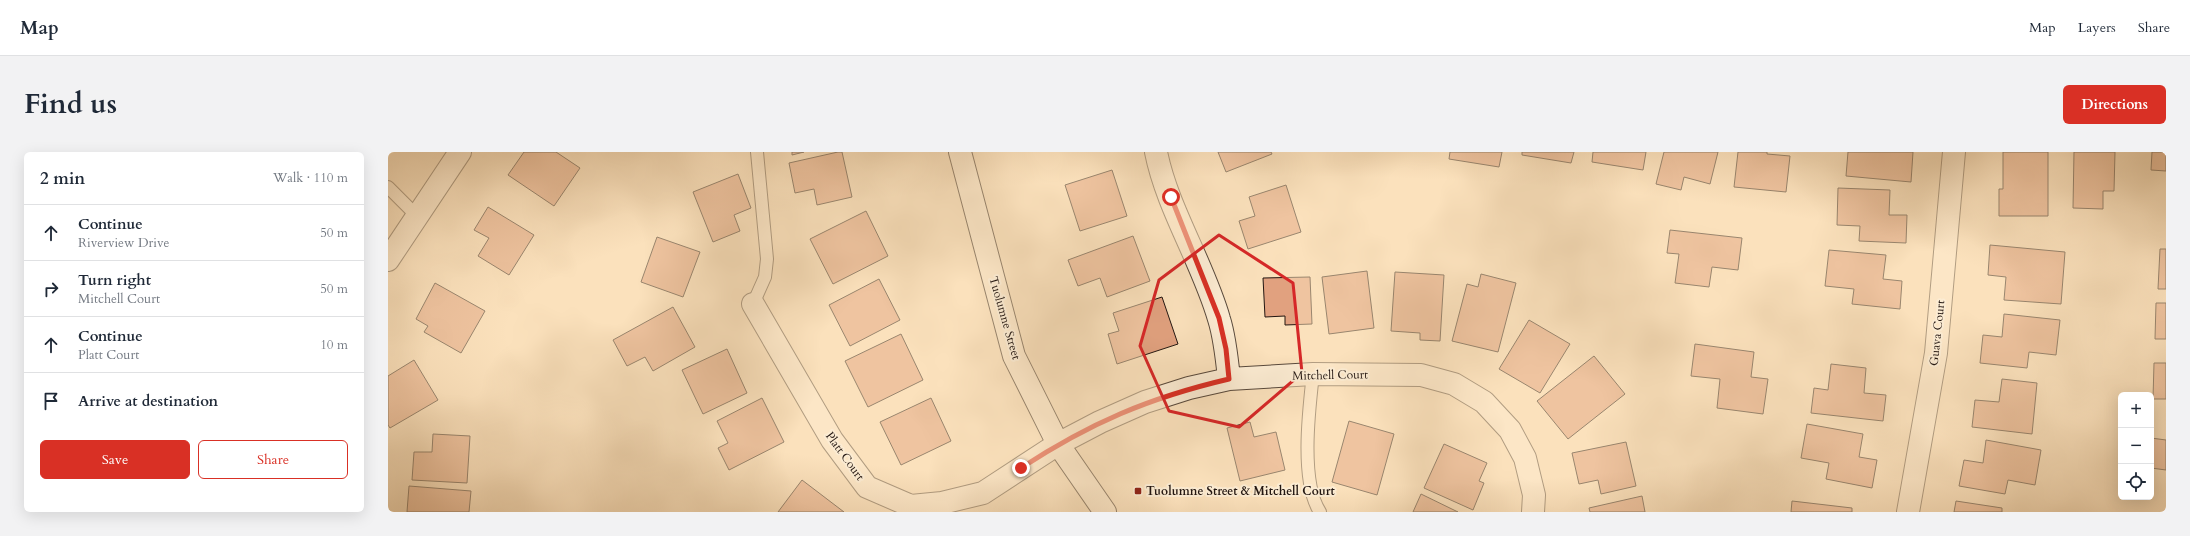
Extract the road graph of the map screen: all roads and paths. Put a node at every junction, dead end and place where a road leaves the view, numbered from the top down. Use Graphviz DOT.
graph roads {
  1 [pos="460,152"];
  2 [pos="757,152"];
  3 [pos="960,152"];
  4 [pos="1156,152"];
  5 [pos="1954,152"];
  6 [pos="388,187"];
  7 [pos="417,216"];
  8 [pos="388,260"];
  9 [pos="753,304"];
  10 [pos="1313,374"];
  11 [pos="1229,379"];
  12 [pos="1058,444"];
  13 [pos="1105,512"];
  14 [pos="1320,512"];
  15 [pos="1533,512"];
  16 [pos="1908,512"];
  1 -- 7 [label="street"];
  2 -- 9 [label="lane"];
  3 -- 12 [label="street, Tuolumne Street"];
  4 -- 11 [label="street"];
  5 -- 16 [label="street, Guava Court"];
  6 -- 7 [label="lane"];
  7 -- 8 [label="street"];
  9 -- 12 [label="street, Platt Court"];
  10 -- 11 [label="street, Mitchell Court"];
  10 -- 14 [label="lane"];
  10 -- 15 [label="street, Mitchell Court"];
  11 -- 12 [label="street, Mitchell Court"];
  12 -- 13 [label="street, Tuolumne Street"];
}
